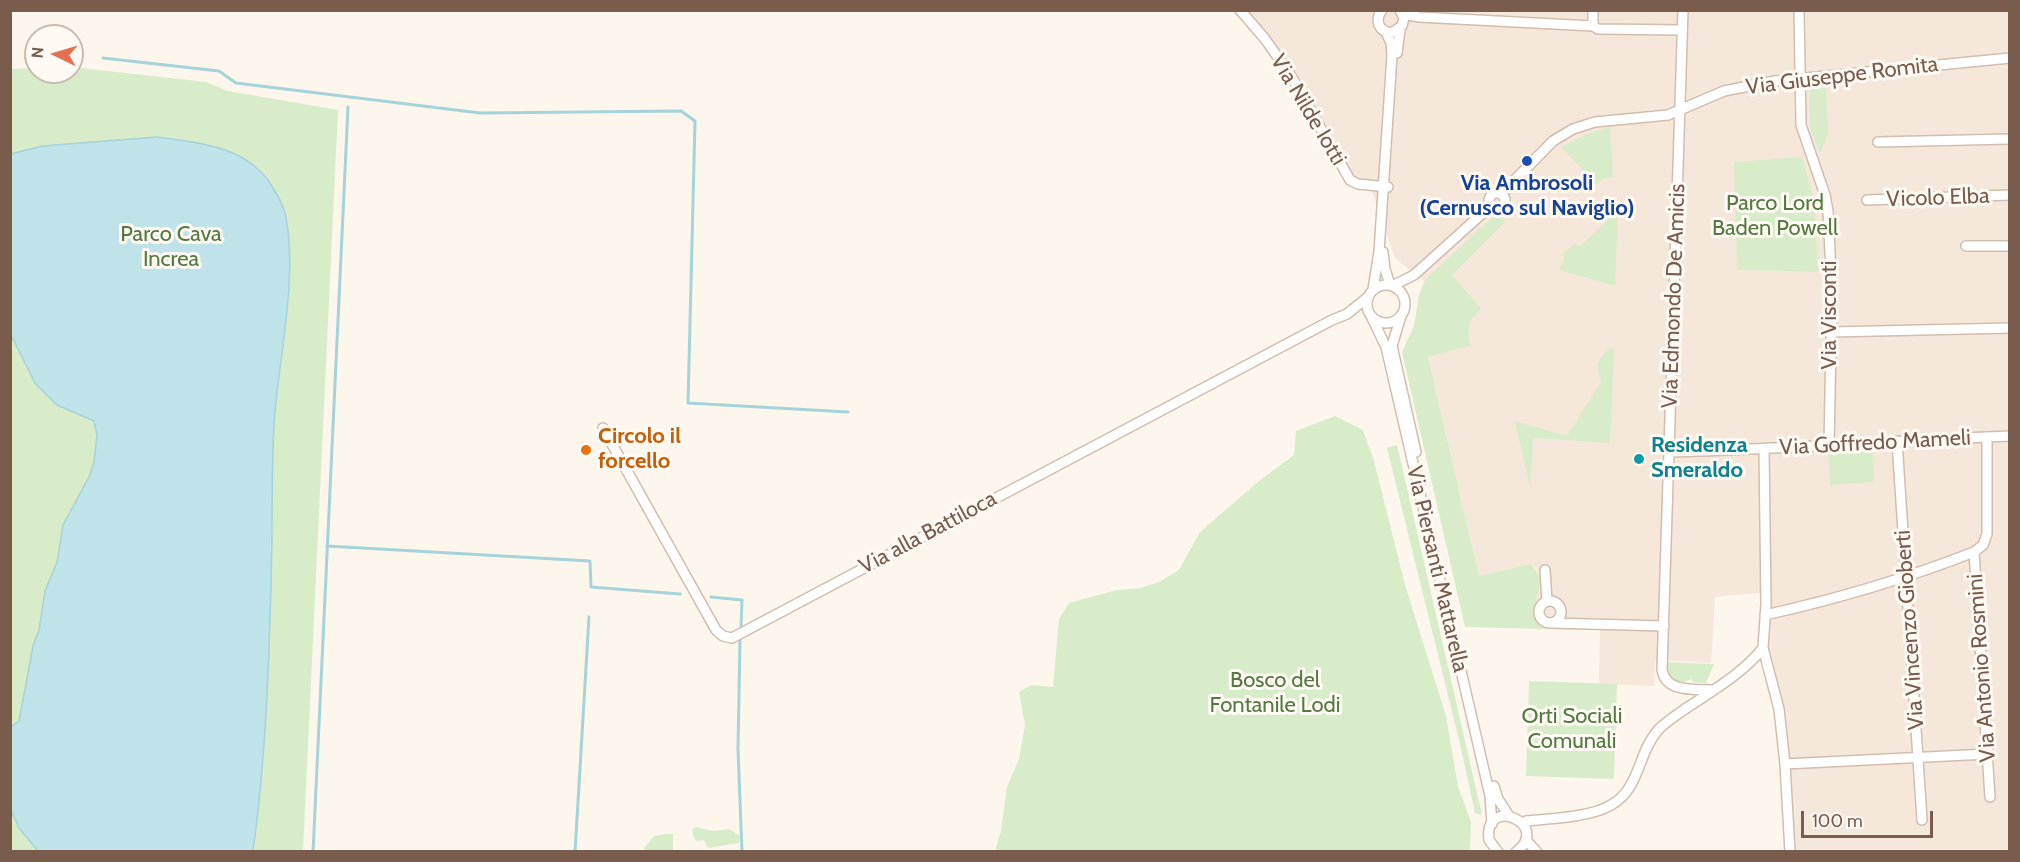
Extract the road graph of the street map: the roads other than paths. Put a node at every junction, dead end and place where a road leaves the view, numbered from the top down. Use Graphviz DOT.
graph roads {
  1 [pos="1240,10"];
  2 [pos="1382,10"];
  3 [pos="1593,10"];
  4 [pos="1683,10"];
  5 [pos="1799,10"];
  6 [pos="1401,19"];
  7 [pos="1593,26"];
  8 [pos="1682,30"];
  9 [pos="1386,32"];
  10 [pos="2010,58"];
  11 [pos="1799,78"];
  12 [pos="1680,111"];
  13 [pos="2010,139"];
  14 [pos="1878,142"];
  15 [pos="1386,187"];
  16 [pos="2010,195"];
  17 [pos="1867,200"];
  18 [pos="1966,246"];
  19 [pos="2010,246"];
  20 [pos="1414,275"];
  21 [pos="1391,285"];
  22 [pos="1370,293"];
  23 [pos="1404,300"];
  24 [pos="1347,314"];
  25 [pos="1401,315"];
  26 [pos="1372,317"];
  27 [pos="2010,328"];
  28 [pos="1832,332"];
  29 [pos="603,428"];
  30 [pos="2010,436"];
  31 [pos="1987,437"];
  32 [pos="1897,441"];
  33 [pos="1829,444"];
  34 [pos="1764,449"];
  35 [pos="1669,452"];
  36 [pos="1974,552"];
  37 [pos="1545,570"];
  38 [pos="1906,578"];
  39 [pos="1547,601"];
  40 [pos="1561,614"];
  41 [pos="1765,615"];
  42 [pos="1569,622"];
  43 [pos="1552,623"];
  44 [pos="1664,626"];
  45 [pos="1763,648"];
  46 [pos="1713,690"];
  47 [pos="1987,754"];
  48 [pos="1918,758"];
  49 [pos="1785,764"];
  50 [pos="1990,797"];
  51 [pos="1509,816"];
  52 [pos="1922,820"];
  53 [pos="1492,824"];
  54 [pos="1523,824"];
  55 [pos="1526,840"];
  56 [pos="1517,851"];
  57 [pos="1498,852"];
  58 [pos="1537,852"];
  59 [pos="1790,852"];
  1 -- 15 [label="street, Via Nilde Iotti"];
  2 -- 9 [label="street"];
  3 -- 7 [label="street"];
  4 -- 8 [label="street, Via Edmondo De Amicis"];
  5 -- 11 [label="street, Via Visconti"];
  6 -- 7 [label="street"];
  6 -- 9 [label="street"];
  6 -- 15 [label="street"];
  7 -- 8 [label="street"];
  8 -- 12 [label="street, Via Edmondo De Amicis"];
  9 -- 15 [label="street"];
  10 -- 11 [label="street, Via Giuseppe Romita"];
  11 -- 12 [label="street, Via Giuseppe Romita"];
  11 -- 28 [label="street, Via Visconti"];
  12 -- 20 [label="street, Via Giuseppe Romita"];
  12 -- 35 [label="street, Via Edmondo De Amicis"];
  13 -- 14 [label="street"];
  15 -- 21 [label="street"];
  15 -- 22 [label="street"];
  16 -- 17 [label="street, Vicolo Elba"];
  18 -- 19 [label="street"];
  20 -- 21 [label="street"];
  20 -- 23 [label="street"];
  21 -- 22 [label="street"];
  21 -- 23 [label="street"];
  22 -- 24 [label="street, Via alla Battiloca"];
  22 -- 26 [label="street"];
  23 -- 25 [label="street"];
  24 -- 26 [label="street, Via alla Battiloca"];
  24 -- 29 [label="street, Via alla Battiloca"];
  25 -- 26 [label="street"];
  25 -- 51 [label="street, Via Piersanti Mattarella"];
  26 -- 53 [label="street, Via Piersanti Mattarella"];
  27 -- 28 [label="street"];
  28 -- 33 [label="street, Via Visconti"];
  30 -- 31 [label="street, Via Goffredo Mameli"];
  31 -- 32 [label="street, Via Goffredo Mameli"];
  31 -- 36 [label="street, Via Antonio Rosmini"];
  32 -- 33 [label="street, Via Goffredo Mameli"];
  32 -- 38 [label="street, Via Vincenzo Gioberti"];
  33 -- 34 [label="street, Via Goffredo Mameli"];
  34 -- 35 [label="street, Via Goffredo Mameli"];
  34 -- 41 [label="street"];
  35 -- 44 [label="street, Via Edmondo De Amicis"];
  36 -- 38 [label="street"];
  36 -- 47 [label="street, Via Antonio Rosmini"];
  37 -- 39 [label="street"];
  38 -- 41 [label="street"];
  38 -- 48 [label="street, Via Vincenzo Gioberti"];
  39 -- 40 [label="street"];
  39 -- 43 [label="street"];
  40 -- 42 [label="street"];
  40 -- 43 [label="street"];
  41 -- 45 [label="street"];
  42 -- 43 [label="street"];
  42 -- 44 [label="street"];
  44 -- 46 [label="street, Via Edmondo De Amicis"];
  45 -- 46 [label="street"];
  45 -- 49 [label="street"];
  46 -- 54 [label="street"];
  47 -- 48 [label="street"];
  47 -- 50 [label="street, Via Antonio Rosmini"];
  48 -- 49 [label="street"];
  48 -- 52 [label="street, Via Vincenzo Gioberti"];
  49 -- 59 [label="street"];
  51 -- 53 [label="street"];
  51 -- 54 [label="street"];
  53 -- 57 [label="street, Via Piersanti Mattarella"];
  54 -- 55 [label="street"];
  55 -- 56 [label="street"];
  55 -- 58 [label="street"];
}
